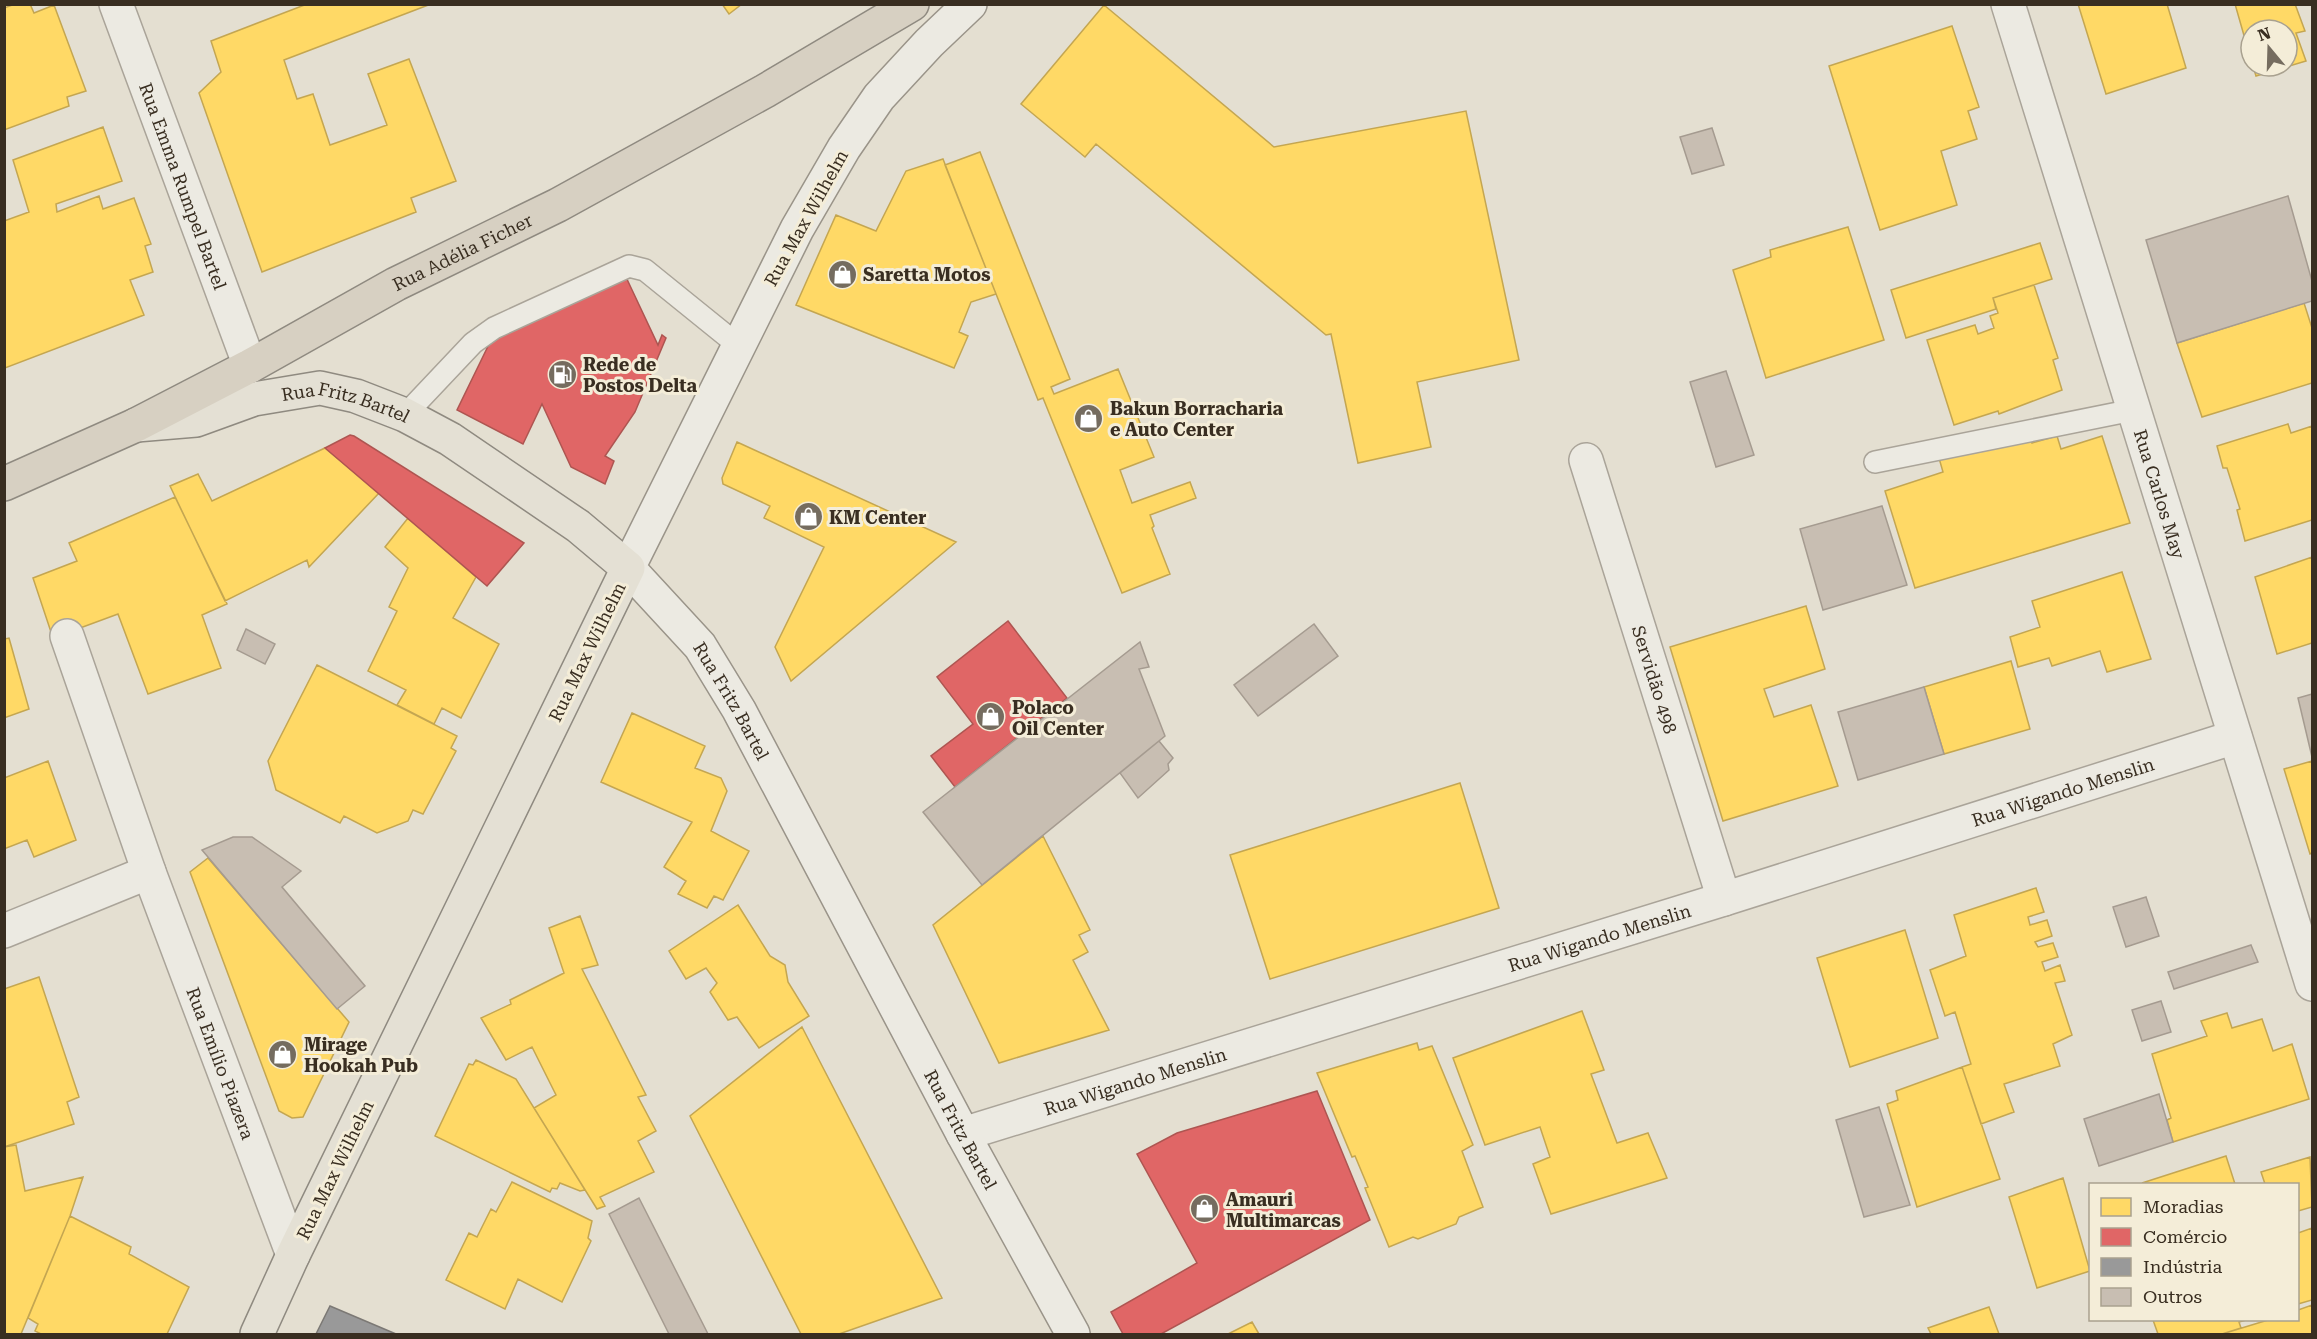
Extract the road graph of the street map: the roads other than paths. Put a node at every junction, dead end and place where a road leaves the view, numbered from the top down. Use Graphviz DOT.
graph roads {
  1 [pos="116,4"];
  2 [pos="912,4"];
  3 [pos="970,4"];
  4 [pos="2008,4"];
  5 [pos="875,14"];
  6 [pos="739,346"];
  7 [pos="250,366"];
  8 [pos="2133,410"];
  9 [pos="405,415"];
  10 [pos="136,424"];
  11 [pos="1586,460"];
  12 [pos="1875,462"];
  13 [pos="4,484"];
  14 [pos="628,568"];
  15 [pos="67,636"];
  16 [pos="2235,737"];
  17 [pos="149,872"];
  18 [pos="1724,899"];
  19 [pos="4,930"];
  20 [pos="2313,984"];
  21 [pos="963,1134"];
  22 [pos="293,1255"];
  23 [pos="257,1335"];
  24 [pos="1073,1335"];
  1 -- 7 [label="street, Rua Emma Rumpel Bartel"];
  2 -- 5 [label="highway, Rua Adélia Ficher"];
  3 -- 6 [label="street, Rua Max Wilhelm"];
  4 -- 8 [label="street, Rua Carlos May"];
  5 -- 7 [label="highway, Rua Adélia Ficher"];
  6 -- 9 [label="lane"];
  6 -- 14 [label="street, Rua Max Wilhelm"];
  7 -- 10 [label="highway, Rua Adélia Ficher"];
  8 -- 12 [label="lane"];
  8 -- 16 [label="street, Rua Carlos May"];
  9 -- 10 [label="main road, Rua Fritz Bartel"];
  9 -- 14 [label="main road, Rua Fritz Bartel"];
  10 -- 13 [label="highway, Rua Adélia Ficher"];
  11 -- 18 [label="street, Servidão 498"];
  14 -- 21 [label="street, Rua Fritz Bartel"];
  14 -- 22 [label="main road, Rua Max Wilhelm"];
  15 -- 17 [label="street, Rua Emílio Piazera"];
  16 -- 18 [label="street, Rua Wigando Menslin"];
  16 -- 20 [label="street, Rua Carlos May"];
  17 -- 19 [label="street"];
  17 -- 22 [label="street, Rua Emílio Piazera"];
  18 -- 21 [label="street, Rua Wigando Menslin"];
  21 -- 24 [label="street, Rua Fritz Bartel"];
  22 -- 23 [label="main road, Rua Max Wilhelm"];
}
